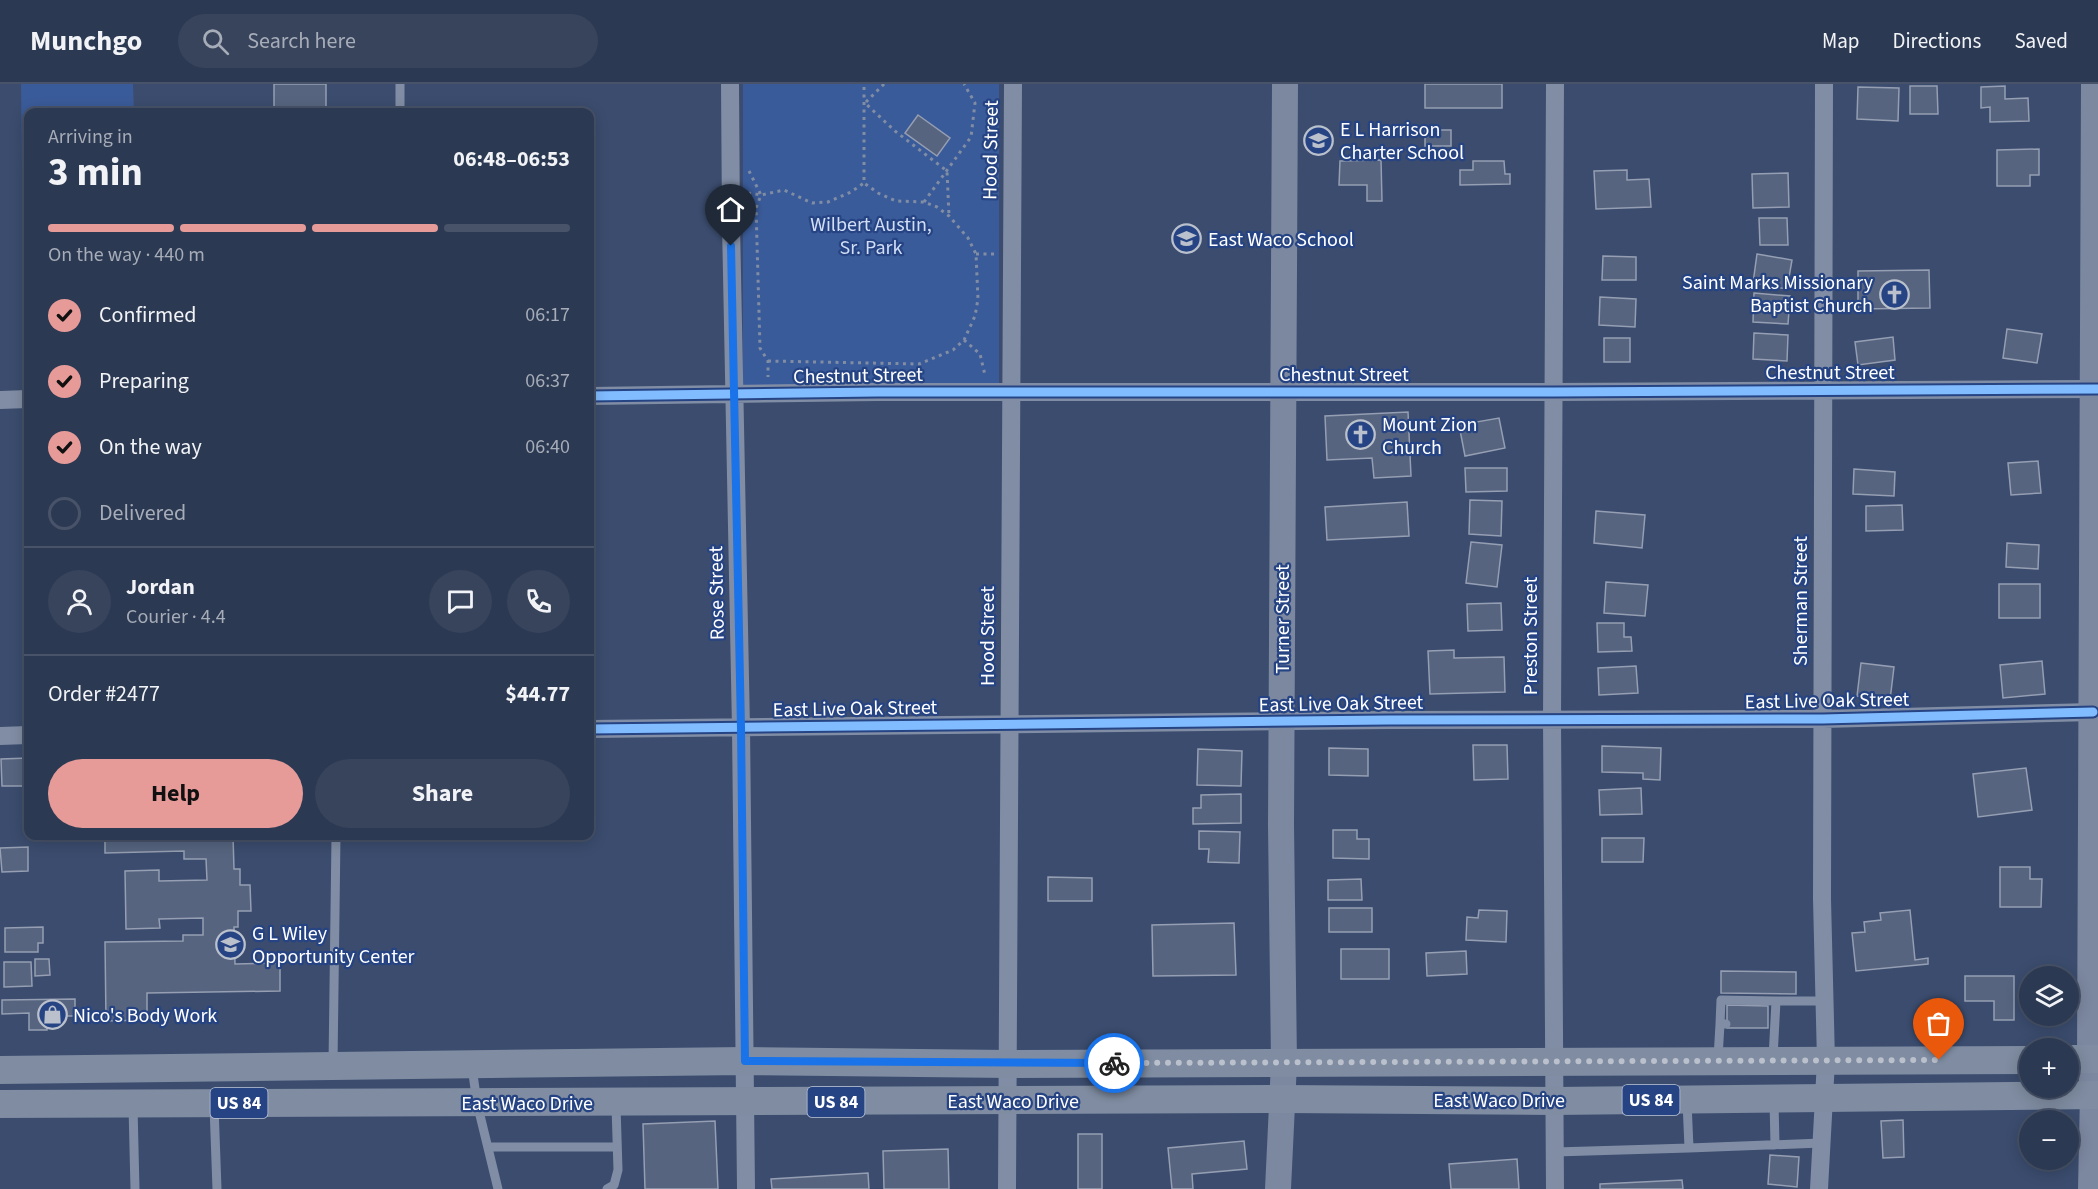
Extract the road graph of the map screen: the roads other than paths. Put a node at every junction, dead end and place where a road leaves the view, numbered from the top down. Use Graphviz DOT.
graph roads {
  1 [pos="400,84"];
  2 [pos="730,84"];
  3 [pos="1013,84"];
  4 [pos="1285,84"];
  5 [pos="1555,84"];
  6 [pos="1824,84"];
  7 [pos="2094,84"];
  8 [pos="400,108"];
  9 [pos="2096,389"];
  10 [pos="1823,390"];
  11 [pos="1005,392"];
  12 [pos="1554,392"];
  13 [pos="1283,393"];
  14 [pos="735,394"];
  15 [pos="594,396"];
  16 [pos="24,399"];
  17 [pos="0,400"];
  18 [pos="2093,712"];
  19 [pos="1823,719"];
  20 [pos="1552,720"];
  21 [pos="1281,722"];
  22 [pos="1009,725"];
  23 [pos="741,728"];
  24 [pos="594,729"];
  25 [pos="24,735"];
  26 [pos="0,736"];
  27 [pos="336,840"];
  28 [pos="1776,1001"];
  29 [pos="1824,1001"];
  30 [pos="2086,1059"];
  31 [pos="1773,1060"];
  32 [pos="2019,1060"];
  33 [pos="745,1061"];
  34 [pos="1718,1061"];
  35 [pos="1826,1061"];
  36 [pos="1554,1062"];
  37 [pos="1284,1063"];
  38 [pos="472,1064"];
  39 [pos="1008,1064"];
  40 [pos="333,1066"];
  41 [pos="0,1070"];
  42 [pos="2096,1095"];
  43 [pos="1824,1098"];
  44 [pos="1283,1099"];
  45 [pos="1687,1099"];
  46 [pos="1773,1099"];
  47 [pos="1008,1101"];
  48 [pos="1555,1101"];
  49 [pos="615,1102"];
  50 [pos="744,1102"];
  51 [pos="214,1103"];
  52 [pos="477,1103"];
  53 [pos="0,1104"];
  54 [pos="133,1104"];
  55 [pos="1821,1143"];
  56 [pos="1776,1145"];
  57 [pos="617,1147"];
  58 [pos="488,1148"];
  59 [pos="1689,1148"];
  60 [pos="1555,1152"];
  61 [pos="135,1189"];
  62 [pos="217,1189"];
  63 [pos="498,1189"];
  64 [pos="607,1189"];
  65 [pos="746,1189"];
  66 [pos="1007,1189"];
  67 [pos="1278,1189"];
  68 [pos="1555,1189"];
  69 [pos="1819,1189"];
  70 [pos="2091,1189"];
  1 -- 8 [label="lane"];
  2 -- 14 [label="street, Rose Street"];
  3 -- 11 [label="street, Hood Street"];
  4 -- 13 [label="street, Turner Street"];
  5 -- 12 [label="street, Preston Street"];
  6 -- 10 [label="street, Sherman Street"];
  7 -- 9 [label="street"];
  9 -- 10 [label="street, Chestnut Street"];
  9 -- 18 [label="street"];
  10 -- 12 [label="street, Chestnut Street"];
  10 -- 19 [label="street, Sherman Street"];
  11 -- 13 [label="street, Chestnut Street"];
  11 -- 14 [label="street, Chestnut Street"];
  11 -- 22 [label="street, Hood Street"];
  12 -- 13 [label="street, Chestnut Street"];
  12 -- 20 [label="street, Preston Street"];
  13 -- 21 [label="street, Turner Street"];
  14 -- 15 [label="street, Chestnut Street"];
  14 -- 23 [label="street, Rose Street"];
  16 -- 17 [label="street"];
  18 -- 19 [label="street, East Live Oak Street"];
  18 -- 30 [label="street"];
  19 -- 20 [label="street, East Live Oak Street"];
  19 -- 29 [label="street, Sherman Street"];
  20 -- 21 [label="street, East Live Oak Street"];
  20 -- 36 [label="street, Preston Street"];
  21 -- 22 [label="street, East Live Oak Street"];
  21 -- 37 [label="street, Turner Street"];
  22 -- 23 [label="street, East Live Oak Street"];
  22 -- 39 [label="street, Hood Street"];
  23 -- 24 [label="street, East Live Oak Street"];
  23 -- 33 [label="street, Rose Street"];
  25 -- 26 [label="street"];
  27 -- 40 [label="lane"];
  28 -- 29 [label="lane"];
  28 -- 31 [label="lane"];
  28 -- 34 [label="lane"];
  29 -- 35 [label="street, Sherman Street"];
  30 -- 42 [label="street"];
  31 -- 34 [label="main road, East Waco Drive / US 84"];
  31 -- 35 [label="main road, East Waco Drive / US 84"];
  32 -- 35 [label="main road, East Waco Drive / US 84"];
  33 -- 38 [label="main road, East Waco Drive / US 84"];
  33 -- 39 [label="main road, East Waco Drive / US 84"];
  33 -- 50 [label="street, Rose Street"];
  34 -- 36 [label="main road, East Waco Drive / US 84"];
  35 -- 43 [label="street, Sherman Street"];
  36 -- 37 [label="main road, East Waco Drive / US 84"];
  36 -- 48 [label="street, Preston Street"];
  37 -- 39 [label="main road, East Waco Drive / US 84"];
  37 -- 44 [label="street, Turner Street"];
  38 -- 40 [label="main road, East Waco Drive / US 84"];
  38 -- 52 [label="lane"];
  39 -- 47 [label="street, Hood Street"];
  40 -- 41 [label="main road, East Waco Drive / US 84"];
  42 -- 43 [label="main road, East Waco Drive / US 84"];
  42 -- 70 [label="street"];
  43 -- 46 [label="main road, East Waco Drive / US 84"];
  43 -- 55 [label="street, Sherman Street"];
  44 -- 47 [label="main road, East Waco Drive / US 84"];
  44 -- 48 [label="main road, East Waco Drive / US 84"];
  44 -- 67 [label="street, Turner Street"];
  45 -- 46 [label="main road, East Waco Drive / US 84"];
  45 -- 48 [label="main road, East Waco Drive / US 84"];
  45 -- 59 [label="lane"];
  46 -- 56 [label="lane"];
  47 -- 50 [label="main road, East Waco Drive / US 84"];
  47 -- 66 [label="street, Hood Street"];
  48 -- 60 [label="street, Preston Street"];
  49 -- 50 [label="main road, East Waco Drive / US 84"];
  49 -- 52 [label="main road, East Waco Drive / US 84"];
  49 -- 57 [label="lane"];
  50 -- 65 [label="street, Rose Street"];
  51 -- 52 [label="main road, East Waco Drive / US 84"];
  51 -- 54 [label="main road, East Waco Drive / US 84"];
  51 -- 62 [label="lane"];
  52 -- 58 [label="lane"];
  53 -- 54 [label="main road, East Waco Drive / US 84"];
  54 -- 61 [label="lane"];
  55 -- 56 [label="lane"];
  55 -- 69 [label="street, Sherman Street"];
  56 -- 59 [label="lane"];
  57 -- 58 [label="lane"];
  57 -- 64 [label="lane"];
  58 -- 63 [label="lane"];
  59 -- 60 [label="lane"];
  60 -- 68 [label="street, Preston Street"];
}
